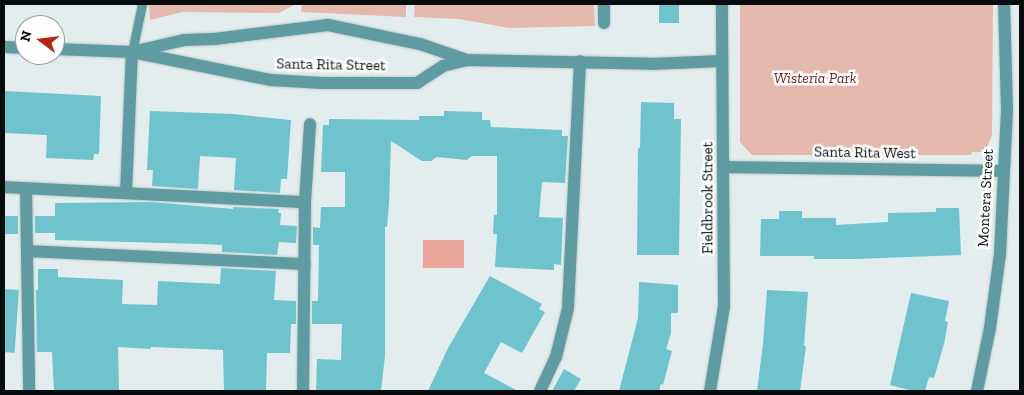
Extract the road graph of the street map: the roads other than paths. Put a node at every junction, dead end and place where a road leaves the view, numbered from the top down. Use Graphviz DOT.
graph roads {
  1 [pos="142,4"];
  2 [pos="604,4"];
  3 [pos="722,4"];
  4 [pos="1004,4"];
  5 [pos="604,23"];
  6 [pos="65,49"];
  7 [pos="132,52"];
  8 [pos="467,60"];
  9 [pos="580,61"];
  10 [pos="721,61"];
  11 [pos="310,124"];
  12 [pos="725,167"];
  13 [pos="1004,171"];
  14 [pos="4,187"];
  15 [pos="26,189"];
  16 [pos="126,193"];
  17 [pos="305,202"];
  18 [pos="28,251"];
  19 [pos="305,264"];
  20 [pos="29,391"];
  21 [pos="303,391"];
  22 [pos="540,391"];
  23 [pos="710,391"];
  24 [pos="977,391"];
  1 -- 7 [label="lane"];
  2 -- 5 [label="street"];
  3 -- 10 [label="street, Fieldbrook Street"];
  4 -- 13 [label="street, Montera Street"];
  6 -- 7 [label="street, Santa Rita Street"];
  7 -- 8 [label="street, Santa Rita Street"];
  7 -- 8 [label="street, Santa Rita Street"];
  7 -- 16 [label="street"];
  8 -- 9 [label="street, Santa Rita Street"];
  9 -- 10 [label="street, Santa Rita Street"];
  9 -- 22 [label="street"];
  10 -- 12 [label="street, Fieldbrook Street"];
  11 -- 17 [label="street"];
  12 -- 13 [label="street, Santa Rita West"];
  12 -- 23 [label="street, Fieldbrook Street"];
  13 -- 24 [label="street, Montera Street"];
  14 -- 15 [label="street"];
  15 -- 16 [label="street"];
  15 -- 18 [label="street"];
  16 -- 17 [label="street"];
  17 -- 19 [label="street"];
  18 -- 19 [label="street"];
  18 -- 20 [label="street"];
  19 -- 21 [label="street"];
}
